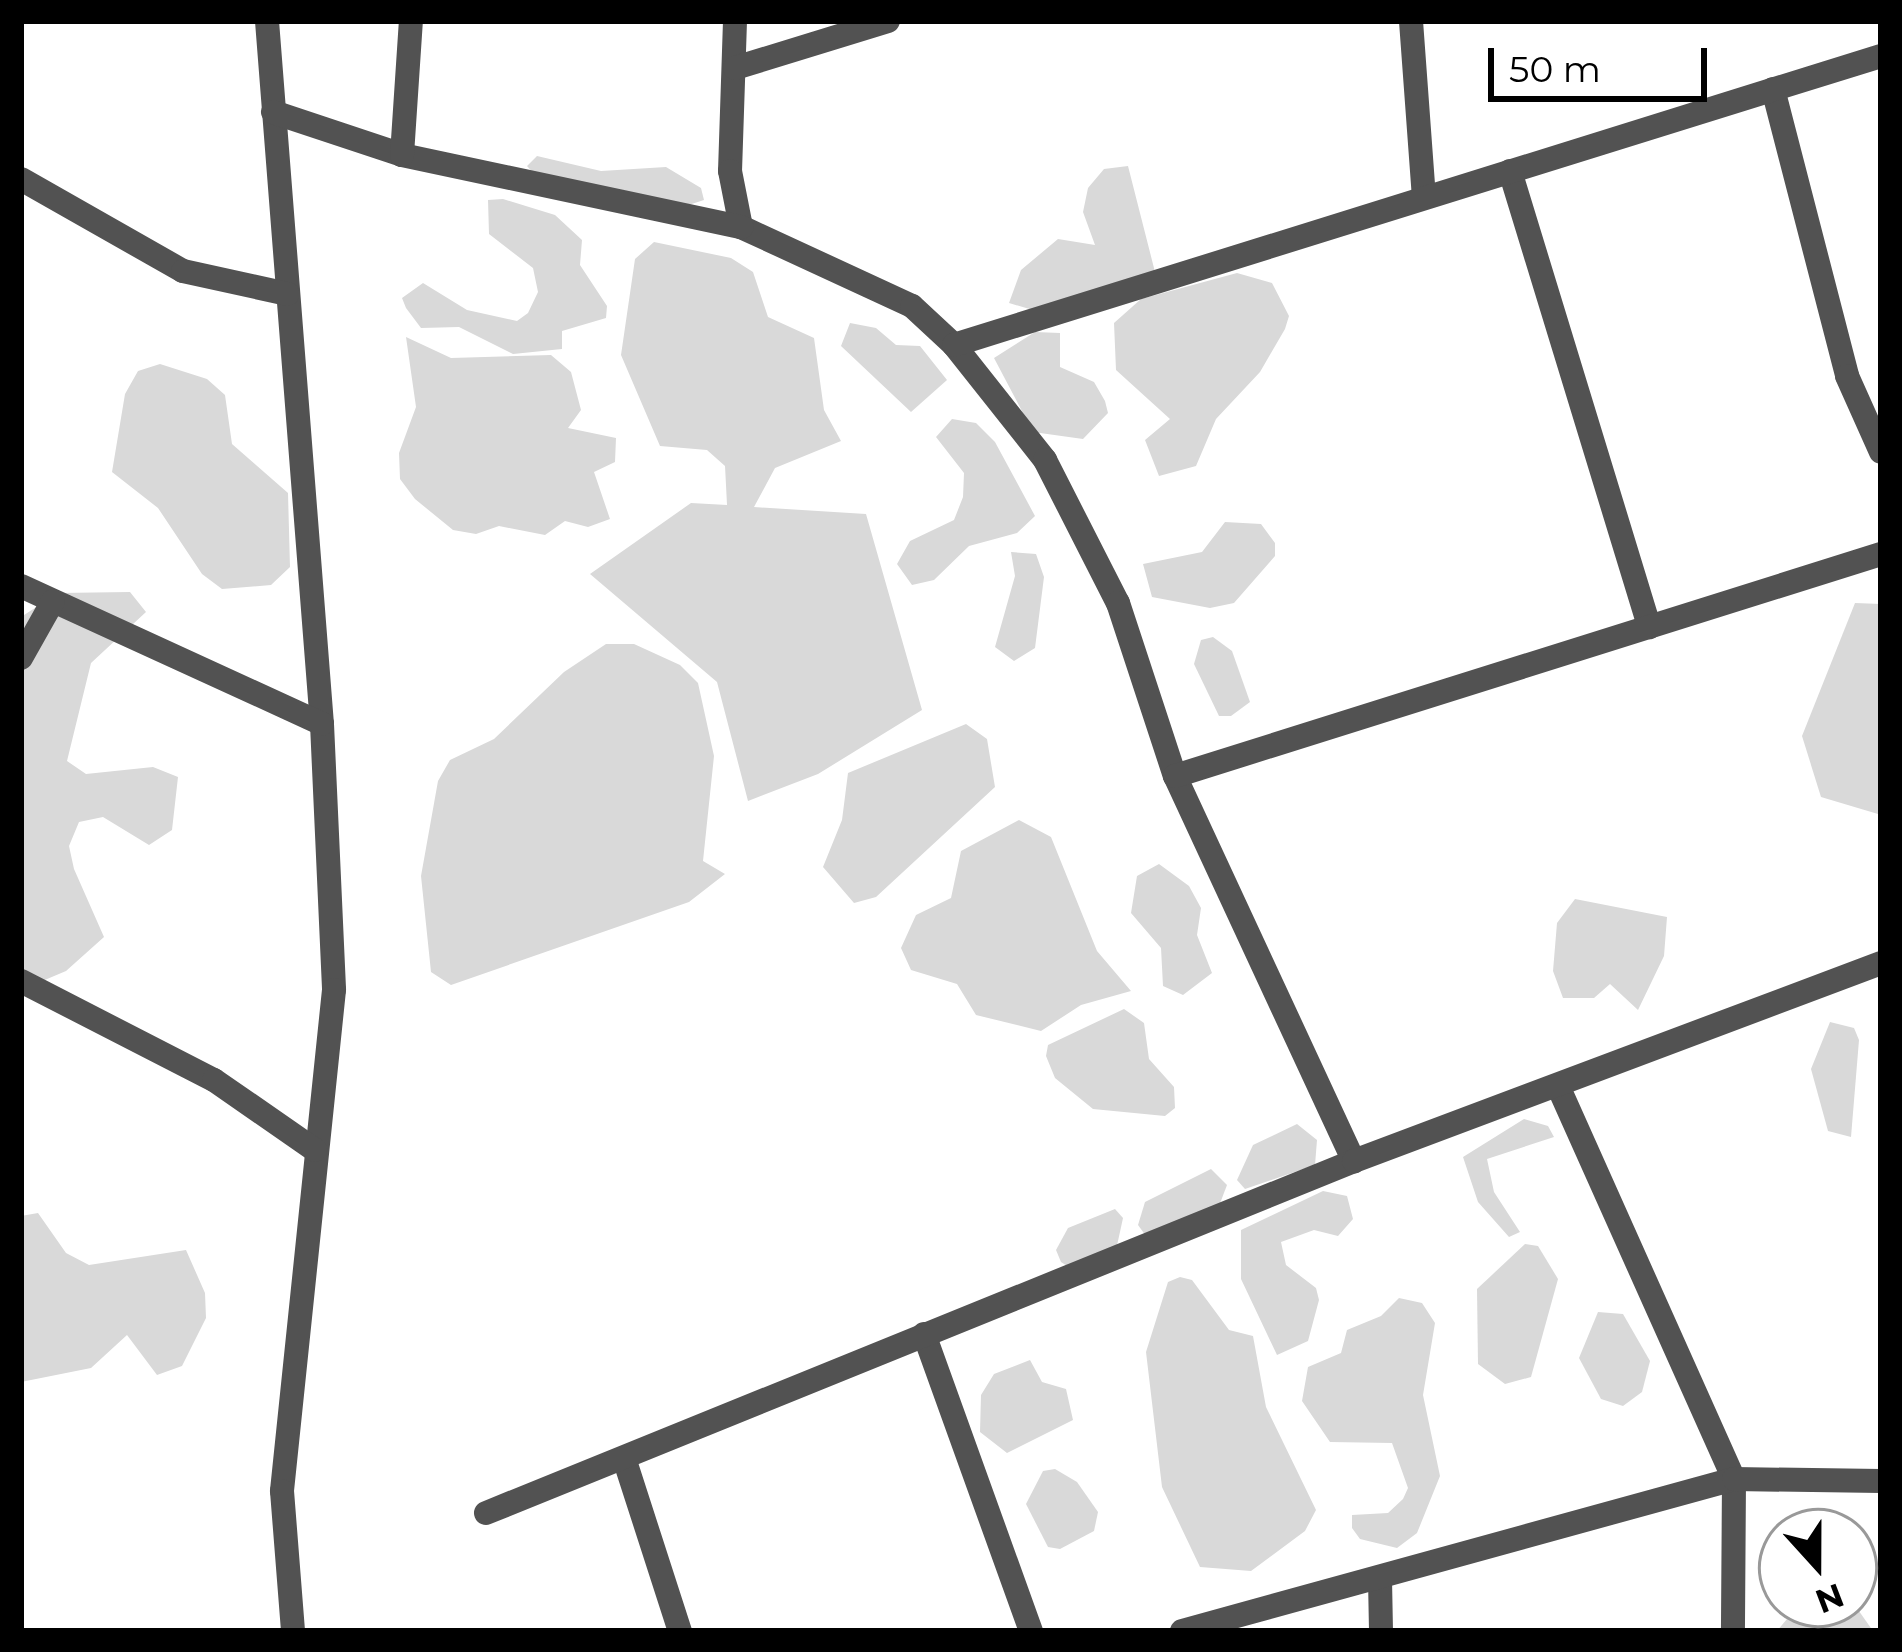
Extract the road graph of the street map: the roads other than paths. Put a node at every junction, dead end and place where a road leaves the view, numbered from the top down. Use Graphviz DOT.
graph roads {
  1 [pos="267,21"];
  2 [pos="411,21"];
  3 [pos="735,21"];
  4 [pos="888,21"];
  5 [pos="1411,21"];
  6 [pos="1881,56"];
  7 [pos="734,68"];
  8 [pos="1773,89"];
  9 [pos="273,112"];
  10 [pos="402,155"];
  11 [pos="1510,171"];
  12 [pos="21,178"];
  13 [pos="1424,198"];
  14 [pos="741,227"];
  15 [pos="288,295"];
  16 [pos="954,344"];
  17 [pos="1881,452"];
  18 [pos="1881,554"];
  19 [pos="21,586"];
  20 [pos="53,601"];
  21 [pos="1649,627"];
  22 [pos="21,658"];
  23 [pos="322,724"];
  24 [pos="1175,776"];
  25 [pos="1881,963"];
  26 [pos="21,981"];
  27 [pos="1558,1086"];
  28 [pos="315,1150"];
  29 [pos="1354,1161"];
  30 [pos="924,1334"];
  31 [pos="624,1458"];
  32 [pos="1734,1479"];
  33 [pos="1881,1481"];
  34 [pos="486,1514"];
  35 [pos="1380,1579"];
  36 [pos="293,1631"];
  37 [pos="680,1631"];
  38 [pos="1030,1631"];
  39 [pos="1182,1631"];
  40 [pos="1382,1631"];
  41 [pos="1733,1631"];
  1 -- 9 [label="street"];
  2 -- 10 [label="street"];
  3 -- 7 [label="street"];
  4 -- 7 [label="street"];
  5 -- 13 [label="street"];
  6 -- 8 [label="street"];
  7 -- 14 [label="street"];
  8 -- 11 [label="street"];
  8 -- 17 [label="street"];
  9 -- 10 [label="street"];
  9 -- 15 [label="street"];
  10 -- 14 [label="street"];
  11 -- 13 [label="street"];
  11 -- 21 [label="street"];
  12 -- 15 [label="street"];
  13 -- 16 [label="street"];
  14 -- 16 [label="street"];
  15 -- 23 [label="street"];
  16 -- 24 [label="street"];
  18 -- 21 [label="street"];
  19 -- 20 [label="street"];
  20 -- 22 [label="street"];
  20 -- 23 [label="street"];
  21 -- 24 [label="street"];
  23 -- 28 [label="street"];
  24 -- 29 [label="street"];
  25 -- 27 [label="street"];
  26 -- 28 [label="street"];
  27 -- 29 [label="street"];
  27 -- 32 [label="street"];
  28 -- 36 [label="street"];
  29 -- 30 [label="street"];
  30 -- 31 [label="street"];
  30 -- 38 [label="street"];
  31 -- 34 [label="street"];
  31 -- 37 [label="street"];
  32 -- 33 [label="street"];
  32 -- 35 [label="street"];
  32 -- 41 [label="street"];
  35 -- 39 [label="street"];
  35 -- 40 [label="street"];
}
